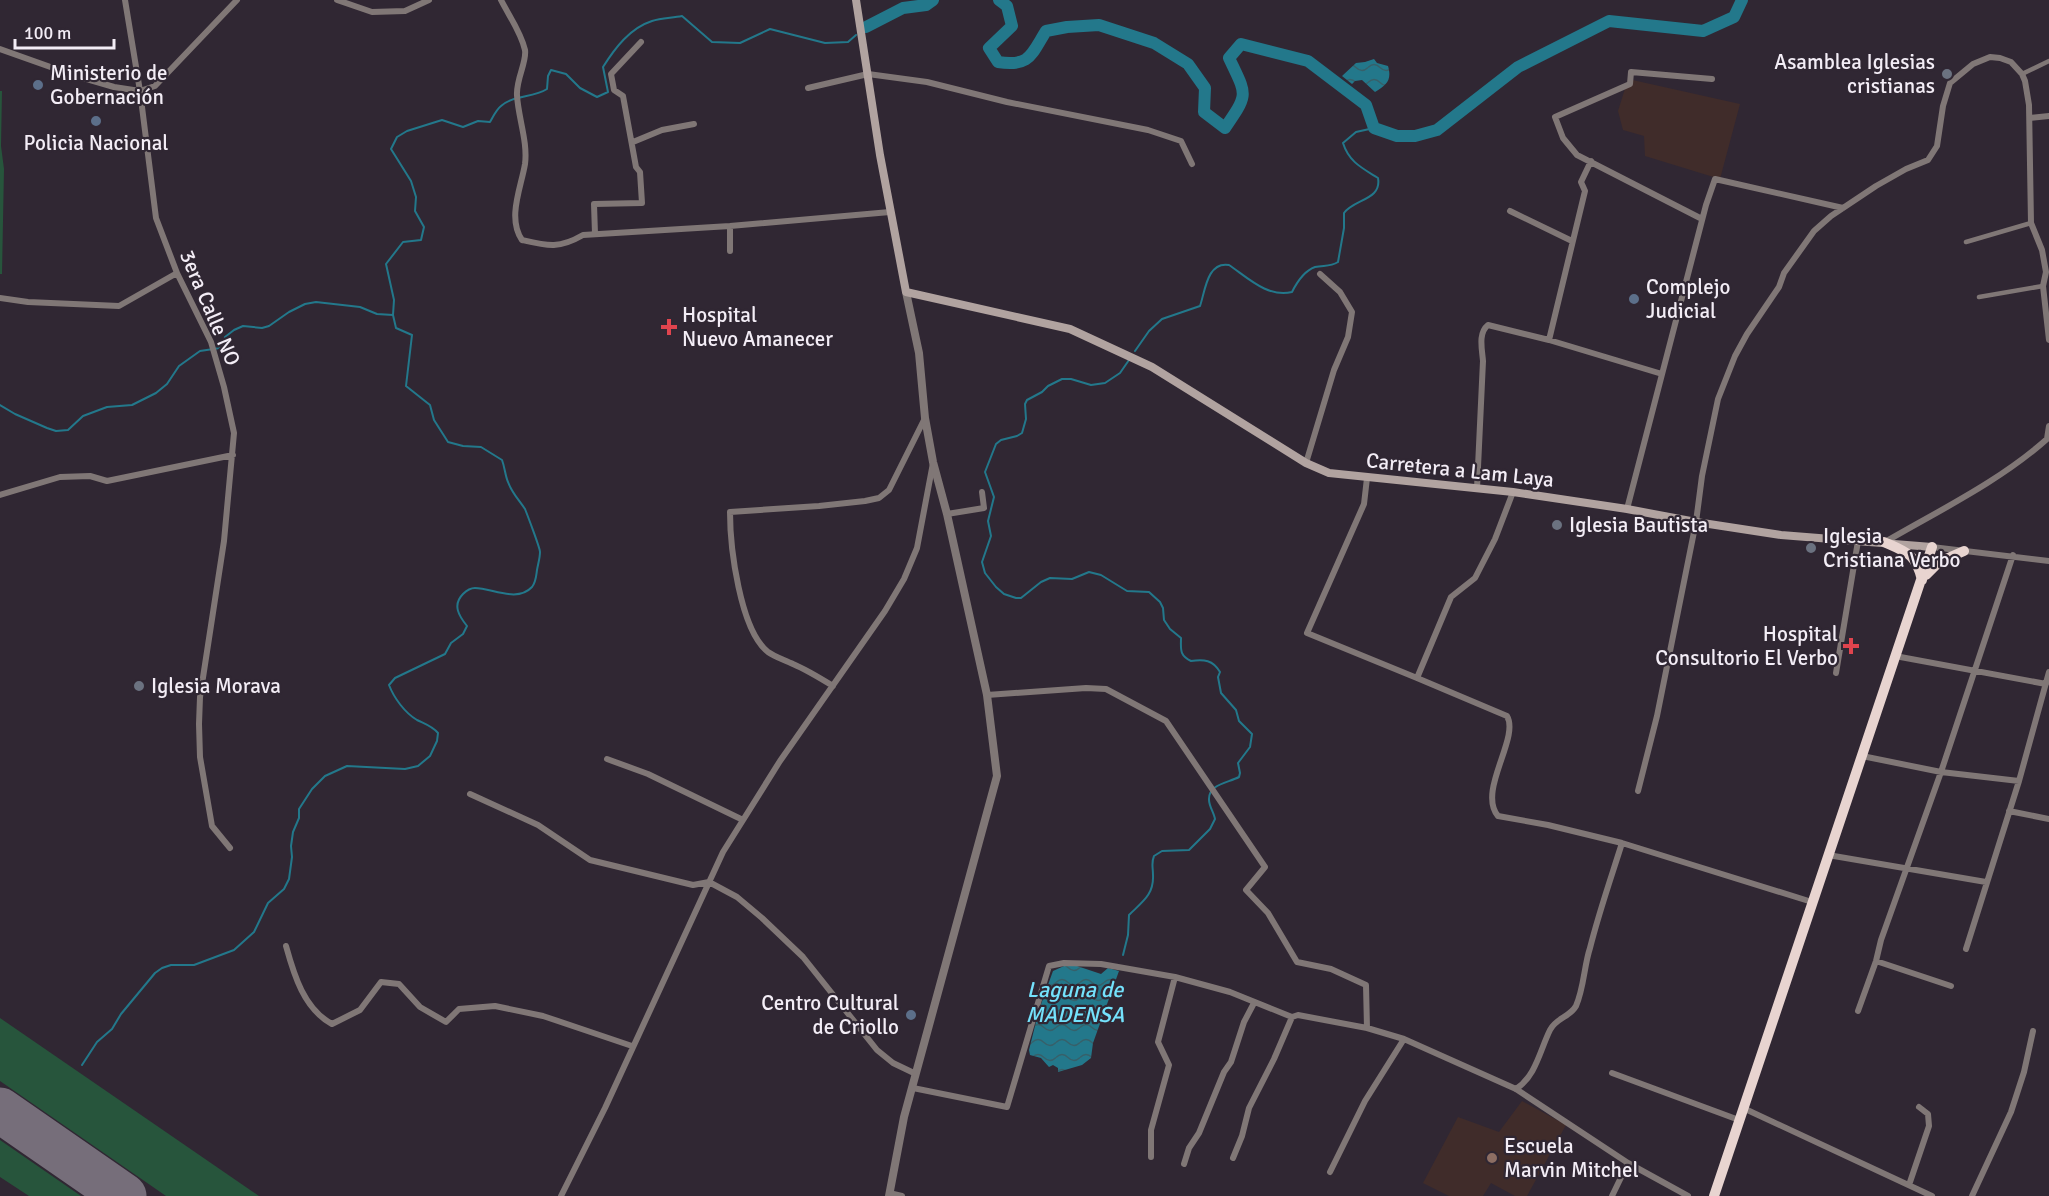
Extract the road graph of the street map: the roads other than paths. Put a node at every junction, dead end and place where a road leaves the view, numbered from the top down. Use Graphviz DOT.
graph roads {
  1 [pos="125,0"];
  2 [pos="237,0"];
  3 [pos="337,0"];
  4 [pos="429,0"];
  5 [pos="501,0"];
  6 [pos="856,0"];
  7 [pos="641,42"];
  8 [pos="0,49"];
  9 [pos="2049,61"];
  10 [pos="868,74"];
  11 [pos="2022,74"];
  12 [pos="1712,79"];
  13 [pos="808,88"];
  14 [pos="140,91"];
  15 [pos="2049,116"];
  16 [pos="2030,118"];
  17 [pos="694,124"];
  18 [pos="633,142"];
  19 [pos="1591,161"];
  20 [pos="1192,164"];
  21 [pos="1843,208"];
  22 [pos="1510,211"];
  23 [pos="890,212"];
  24 [pos="1702,219"];
  25 [pos="2031,223"];
  26 [pos="730,226"];
  27 [pos="595,234"];
  28 [pos="1572,241"];
  29 [pos="1966,242"];
  30 [pos="729,251"];
  31 [pos="177,273"];
  32 [pos="1320,274"];
  33 [pos="2043,286"];
  34 [pos="906,291"];
  35 [pos="1979,297"];
  36 [pos="0,298"];
  37 [pos="1549,340"];
  38 [pos="2049,340"];
  39 [pos="1662,374"];
  40 [pos="925,418"];
  41 [pos="2049,426"];
  42 [pos="233,455"];
  43 [pos="933,462"];
  44 [pos="1306,463"];
  45 [pos="1367,478"];
  46 [pos="1477,488"];
  47 [pos="982,492"];
  48 [pos="1513,492"];
  49 [pos="0,495"];
  50 [pos="1627,509"];
  51 [pos="947,514"];
  52 [pos="1696,522"];
  53 [pos="1858,541"];
  54 [pos="1884,542"];
  55 [pos="1932,548"];
  56 [pos="1964,551"];
  57 [pos="2013,555"];
  58 [pos="2049,561"];
  59 [pos="1922,580"];
  60 [pos="1895,656"];
  61 [pos="1974,670"];
  62 [pos="2049,672"];
  63 [pos="1836,673"];
  64 [pos="1417,678"];
  65 [pos="2046,684"];
  66 [pos="833,686"];
  67 [pos="987,695"];
  68 [pos="1862,756"];
  69 [pos="607,759"];
  70 [pos="1941,772"];
  71 [pos="2019,782"];
  72 [pos="1638,791"];
  73 [pos="470,794"];
  74 [pos="2009,811"];
  75 [pos="743,819"];
  76 [pos="2049,819"];
  77 [pos="1622,843"];
  78 [pos="230,848"];
  79 [pos="1828,855"];
  80 [pos="1906,869"];
  81 [pos="709,882"];
  82 [pos="1986,882"];
  83 [pos="1812,902"];
  84 [pos="286,946"];
  85 [pos="1966,949"];
  86 [pos="1876,962"];
  87 [pos="1175,977"];
  88 [pos="1951,986"];
  89 [pos="1254,1003"];
  90 [pos="1858,1011"];
  91 [pos="1292,1017"];
  92 [pos="1367,1028"];
  93 [pos="2033,1031"];
  94 [pos="1404,1039"];
  95 [pos="632,1046"];
  96 [pos="1612,1072"];
  97 [pos="916,1074"];
  98 [pos="913,1088"];
  99 [pos="1516,1089"];
  100 [pos="1919,1107"];
  101 [pos="1743,1108"];
  102 [pos="1739,1120"];
  103 [pos="1151,1157"];
  104 [pos="1233,1158"];
  105 [pos="1628,1163"];
  106 [pos="1184,1164"];
  107 [pos="1330,1172"];
  108 [pos="1909,1185"];
  109 [pos="889,1195"];
  110 [pos="561,1196"];
  111 [pos="902,1196"];
  112 [pos="1612,1196"];
  113 [pos="1688,1196"];
  114 [pos="1714,1196"];
  115 [pos="1932,1196"];
  116 [pos="1972,1196"];
  1 -- 14 [label="street, 3era Calle NO"];
  2 -- 14 [label="street"];
  3 -- 4 [label="street"];
  5 -- 27 [label="street"];
  6 -- 10 [label="main road"];
  7 -- 18 [label="street"];
  8 -- 14 [label="street"];
  9 -- 11 [label="street"];
  10 -- 13 [label="street"];
  10 -- 20 [label="street"];
  10 -- 23 [label="main road"];
  11 -- 16 [label="street"];
  11 -- 21 [label="street"];
  12 -- 19 [label="street"];
  14 -- 31 [label="street, 3era Calle NO"];
  15 -- 16 [label="street"];
  16 -- 25 [label="street"];
  17 -- 18 [label="street"];
  18 -- 27 [label="street"];
  19 -- 24 [label="street"];
  19 -- 28 [label="street"];
  21 -- 24 [label="street"];
  21 -- 52 [label="street"];
  22 -- 28 [label="street"];
  23 -- 26 [label="street"];
  23 -- 34 [label="main road"];
  24 -- 39 [label="street"];
  25 -- 29 [label="street"];
  25 -- 33 [label="street"];
  26 -- 27 [label="street"];
  26 -- 30 [label="street"];
  28 -- 37 [label="street"];
  31 -- 36 [label="street"];
  31 -- 42 [label="street, 3era Calle NO"];
  32 -- 44 [label="street"];
  33 -- 35 [label="street"];
  33 -- 38 [label="street"];
  34 -- 40 [label="street"];
  34 -- 44 [label="main road, Carretera a Lam Laya"];
  37 -- 39 [label="street"];
  37 -- 46 [label="street"];
  39 -- 50 [label="street"];
  40 -- 43 [label="street"];
  40 -- 66 [label="street"];
  41 -- 54 [label="street"];
  42 -- 49 [label="street"];
  42 -- 78 [label="street, 3era Calle NO"];
  43 -- 51 [label="street"];
  43 -- 66 [label="street"];
  44 -- 45 [label="main road, Carretera a Lam Laya"];
  45 -- 46 [label="main road, Carretera a Lam Laya"];
  45 -- 64 [label="street"];
  46 -- 48 [label="main road, Carretera a Lam Laya"];
  47 -- 51 [label="street"];
  48 -- 50 [label="main road, Carretera a Lam Laya"];
  48 -- 64 [label="street"];
  50 -- 52 [label="main road, Carretera a Lam Laya"];
  51 -- 67 [label="street"];
  52 -- 53 [label="main road, Carretera a Lam Laya"];
  52 -- 72 [label="street"];
  53 -- 54 [label="main road, Carretera a Lam Laya"];
  53 -- 63 [label="street"];
  54 -- 55 [label="main road, Carretera a Lam Laya"];
  54 -- 59 [label="highway"];
  55 -- 56 [label="street, Carretera a Lam Laya"];
  55 -- 59 [label="highway"];
  56 -- 57 [label="street, Carretera a Lam Laya"];
  56 -- 59 [label="highway"];
  57 -- 58 [label="street, Carretera a Lam Laya"];
  57 -- 61 [label="street"];
  59 -- 60 [label="highway"];
  60 -- 61 [label="street"];
  60 -- 68 [label="highway"];
  61 -- 65 [label="street"];
  61 -- 70 [label="street"];
  62 -- 65 [label="street"];
  64 -- 77 [label="street"];
  65 -- 71 [label="street"];
  66 -- 75 [label="street"];
  67 -- 92 [label="street"];
  67 -- 97 [label="street"];
  68 -- 70 [label="street"];
  68 -- 79 [label="highway"];
  69 -- 75 [label="street"];
  70 -- 71 [label="street"];
  70 -- 80 [label="street"];
  71 -- 74 [label="street"];
  73 -- 81 [label="street"];
  74 -- 76 [label="street"];
  74 -- 82 [label="street"];
  75 -- 81 [label="street"];
  77 -- 83 [label="street"];
  77 -- 99 [label="street"];
  79 -- 80 [label="street"];
  79 -- 83 [label="highway"];
  80 -- 82 [label="street"];
  80 -- 86 [label="street"];
  81 -- 95 [label="street"];
  81 -- 97 [label="street"];
  82 -- 85 [label="street"];
  83 -- 101 [label="highway"];
  84 -- 95 [label="street"];
  86 -- 88 [label="street"];
  86 -- 90 [label="street"];
  87 -- 89 [label="street"];
  87 -- 98 [label="street"];
  87 -- 103 [label="street"];
  89 -- 91 [label="street"];
  89 -- 106 [label="street"];
  91 -- 92 [label="street"];
  91 -- 104 [label="street"];
  92 -- 94 [label="street"];
  93 -- 116 [label="street"];
  94 -- 99 [label="street"];
  94 -- 107 [label="street"];
  95 -- 110 [label="street"];
  96 -- 102 [label="street"];
  97 -- 98 [label="street"];
  98 -- 109 [label="street"];
  99 -- 105 [label="street"];
  100 -- 108 [label="street"];
  101 -- 102 [label="highway"];
  101 -- 108 [label="street"];
  102 -- 114 [label="highway"];
  105 -- 112 [label="street"];
  105 -- 113 [label="street"];
  108 -- 115 [label="street"];
  109 -- 111 [label="street"];
}
